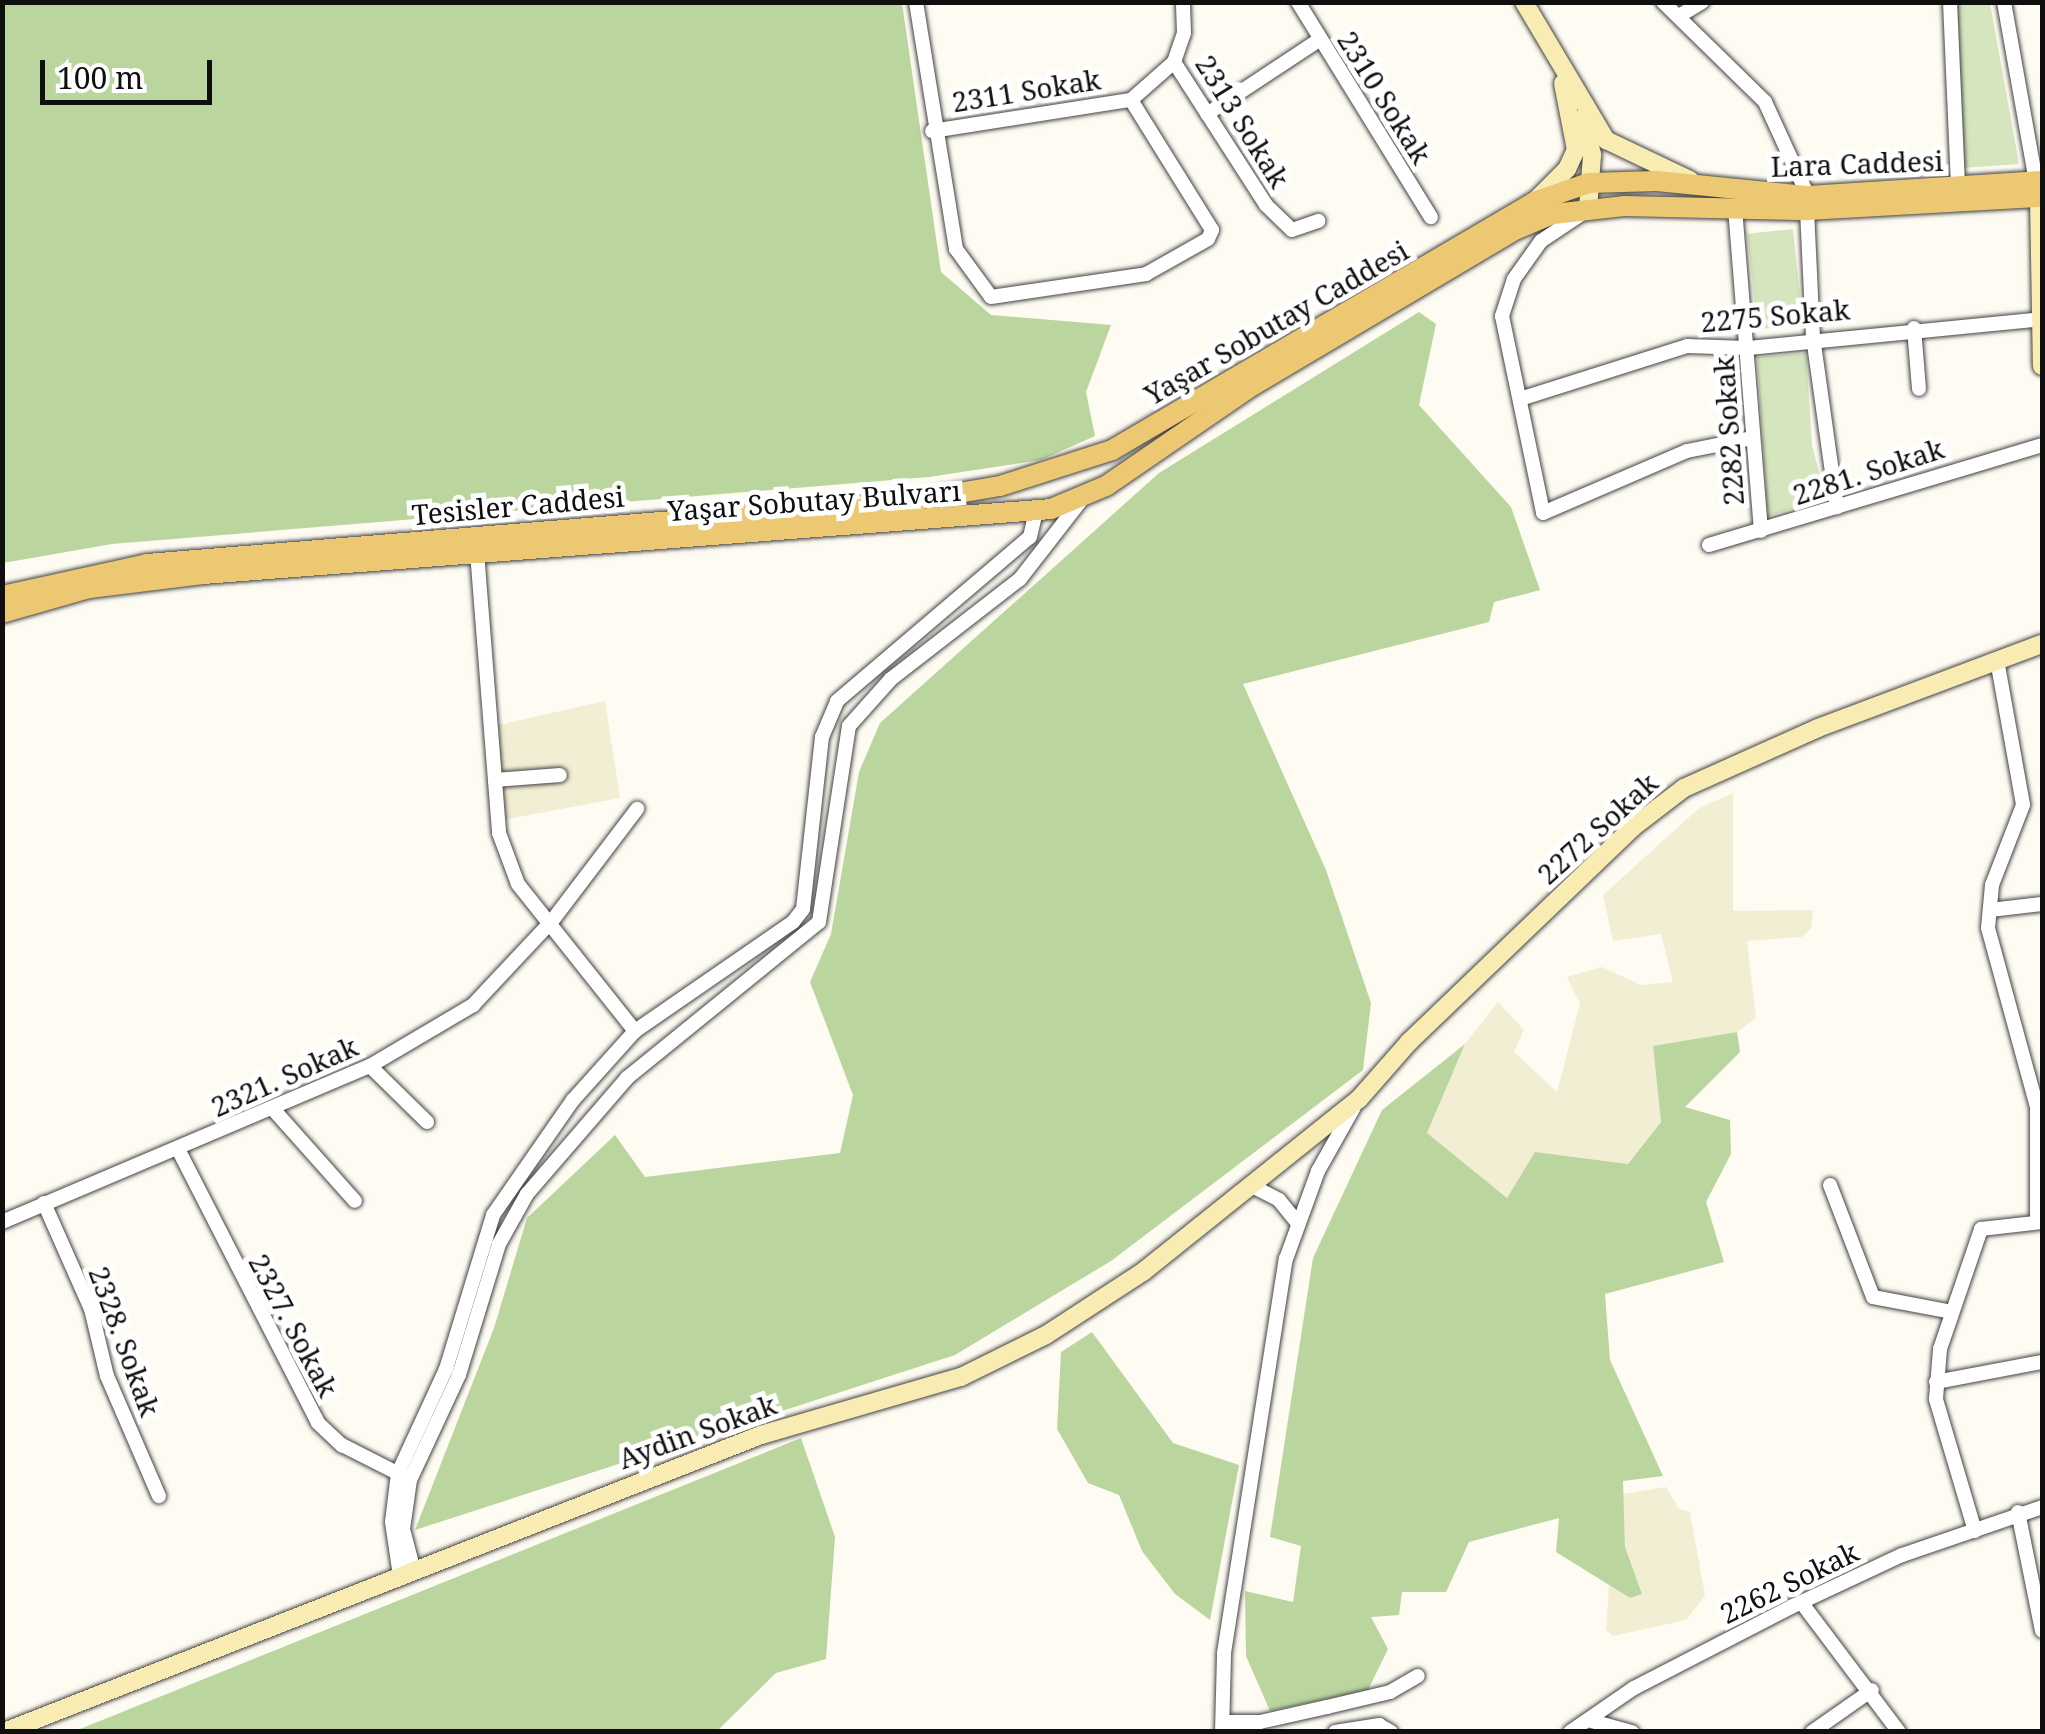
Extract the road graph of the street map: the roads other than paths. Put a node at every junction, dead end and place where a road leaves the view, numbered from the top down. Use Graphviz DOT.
graph roads {
  1 [pos="916,2"];
  2 [pos="1183,2"];
  3 [pos="1298,2"];
  4 [pos="1524,2"];
  5 [pos="1663,2"];
  6 [pos="1702,2"];
  7 [pos="1950,2"];
  8 [pos="2004,2"];
  9 [pos="1679,16"];
  10 [pos="1319,40"];
  11 [pos="1174,62"];
  12 [pos="1560,73"];
  13 [pos="1131,100"];
  14 [pos="1207,114"];
  15 [pos="932,131"];
  16 [pos="1589,183"];
  17 [pos="1703,186"];
  18 [pos="1958,186"];
  19 [pos="2040,189"];
  20 [pos="1534,202"];
  21 [pos="1808,203"];
  22 [pos="1588,208"];
  23 [pos="1735,208"];
  24 [pos="1430,217"];
  25 [pos="1318,220"];
  26 [pos="2040,319"];
  27 [pos="1914,328"];
  28 [pos="1813,337"];
  29 [pos="1748,348"];
  30 [pos="2042,366"];
  31 [pos="1918,389"];
  32 [pos="1520,400"];
  33 [pos="1752,438"];
  34 [pos="2042,445"];
  35 [pos="1069,468"];
  36 [pos="1040,476"];
  37 [pos="1082,499"];
  38 [pos="1837,507"];
  39 [pos="1036,511"];
  40 [pos="1760,531"];
  41 [pos="1709,544"];
  42 [pos="478,552"];
  43 [pos="2,596"];
  44 [pos="2,612"];
  45 [pos="2042,644"];
  46 [pos="1997,660"];
  47 [pos="560,775"];
  48 [pos="495,780"];
  49 [pos="637,809"];
  50 [pos="2042,904"];
  51 [pos="1990,910"];
  52 [pos="552,921"];
  53 [pos="635,1030"];
  54 [pos="370,1066"];
  55 [pos="1359,1099"];
  56 [pos="273,1109"];
  57 [pos="427,1122"];
  58 [pos="179,1151"];
  59 [pos="1830,1185"];
  60 [pos="1252,1186"];
  61 [pos="355,1202"];
  62 [pos="44,1203"];
  63 [pos="2,1222"];
  64 [pos="1297,1222"];
  65 [pos="2040,1222"];
  66 [pos="1952,1312"];
  67 [pos="2042,1362"];
  68 [pos="1936,1382"];
  69 [pos="404,1476"];
  70 [pos="159,1496"];
  71 [pos="2042,1508"];
  72 [pos="2018,1512"];
  73 [pos="1975,1531"];
  74 [pos="407,1574"];
  75 [pos="1801,1602"];
  76 [pos="2042,1631"];
  77 [pos="1418,1676"];
  78 [pos="1872,1690"];
  79 [pos="1588,1720"];
  80 [pos="1222,1727"];
  81 [pos="4,1732"];
  82 [pos="1335,1732"];
  83 [pos="1390,1732"];
  84 [pos="1570,1732"];
  85 [pos="1632,1732"];
  86 [pos="1812,1732"];
  87 [pos="1899,1732"];
  1 -- 15 [label="street"];
  2 -- 11 [label="street, 2313 Sokak"];
  3 -- 10 [label="street, 2310 Sokak"];
  4 -- 12 [label="street, Lara Caddesi"];
  5 -- 9 [label="street"];
  6 -- 9 [label="street"];
  7 -- 18 [label="street"];
  8 -- 19 [label="street"];
  9 -- 21 [label="street"];
  10 -- 14 [label="street"];
  10 -- 24 [label="street, 2310 Sokak"];
  11 -- 13 [label="street, 2311 Sokak"];
  11 -- 14 [label="street, 2313 Sokak"];
  12 -- 16 [label="street"];
  12 -- 17 [label="street, Lara Caddesi"];
  12 -- 20 [label="street"];
  13 -- 15 [label="street, 2311 Sokak"];
  13 -- 15 [label="street"];
  14 -- 25 [label="street, 2313 Sokak"];
  16 -- 17 [label="main road"];
  16 -- 20 [label="main road, Yaşar Sobutay Caddesi"];
  16 -- 22 [label="street"];
  17 -- 21 [label="main road, Lara Caddesi"];
  18 -- 19 [label="main road, Lara Caddesi"];
  18 -- 21 [label="main road, Lara Caddesi"];
  19 -- 21 [label="main road"];
  19 -- 26 [label="street"];
  20 -- 35 [label="main road, Yaşar Sobutay Caddesi"];
  21 -- 23 [label="main road, Yaşar Sobutay Bulvarı"];
  21 -- 28 [label="street"];
  22 -- 23 [label="main road, Yaşar Sobutay Bulvarı"];
  22 -- 32 [label="street"];
  22 -- 37 [label="main road, Yaşar Sobutay Bulvarı"];
  23 -- 29 [label="street, 2282 Sokak"];
  26 -- 27 [label="street, 2275 Sokak"];
  26 -- 30 [label="street"];
  27 -- 28 [label="street, 2275 Sokak"];
  27 -- 31 [label="street"];
  28 -- 29 [label="street, 2275 Sokak"];
  28 -- 38 [label="street"];
  29 -- 32 [label="street, 2275 Sokak"];
  29 -- 33 [label="street, 2282 Sokak"];
  32 -- 33 [label="street"];
  33 -- 40 [label="street, 2282 Sokak"];
  34 -- 38 [label="street, 2281. Sokak"];
  35 -- 36 [label="main road, Yaşar Sobutay Caddesi"];
  35 -- 37 [label="main road"];
  36 -- 39 [label="main road"];
  36 -- 43 [label="main road, Tesisler Caddesi"];
  37 -- 39 [label="main road, Yaşar Sobutay Bulvarı"];
  37 -- 69 [label="street"];
  38 -- 40 [label="street, 2281. Sokak"];
  39 -- 42 [label="main road, Yaşar Sobutay Bulvarı"];
  39 -- 53 [label="street"];
  40 -- 41 [label="street, 2281. Sokak"];
  42 -- 44 [label="main road, Yaşar Sobutay Bulvarı"];
  42 -- 48 [label="street"];
  45 -- 46 [label="street, 2272 Sokak"];
  46 -- 51 [label="street"];
  46 -- 55 [label="street, 2272 Sokak"];
  47 -- 48 [label="street"];
  48 -- 52 [label="street"];
  49 -- 52 [label="street, 2321. Sokak"];
  50 -- 51 [label="street"];
  51 -- 65 [label="street"];
  52 -- 53 [label="street"];
  52 -- 54 [label="street, 2321. Sokak"];
  53 -- 69 [label="street"];
  54 -- 56 [label="street, 2321. Sokak"];
  54 -- 57 [label="street"];
  55 -- 60 [label="street, Aydin Sokak"];
  55 -- 64 [label="street"];
  56 -- 58 [label="street, 2321. Sokak"];
  56 -- 61 [label="street"];
  58 -- 62 [label="street, 2321. Sokak"];
  58 -- 69 [label="street, 2327. Sokak"];
  59 -- 66 [label="street"];
  60 -- 64 [label="street"];
  60 -- 74 [label="street, Aydin Sokak"];
  62 -- 63 [label="street, 2321. Sokak"];
  62 -- 70 [label="street, 2328. Sokak"];
  64 -- 80 [label="street"];
  65 -- 66 [label="street"];
  66 -- 68 [label="street"];
  67 -- 68 [label="street"];
  68 -- 73 [label="street"];
  69 -- 74 [label="street"];
  71 -- 72 [label="street, 2262 Sokak"];
  72 -- 73 [label="street, 2262 Sokak"];
  72 -- 76 [label="street"];
  73 -- 75 [label="street, 2262 Sokak"];
  74 -- 81 [label="street, Aydin Sokak"];
  75 -- 78 [label="street"];
  75 -- 79 [label="street, 2262 Sokak"];
  77 -- 80 [label="street"];
  78 -- 86 [label="street"];
  78 -- 87 [label="street"];
  79 -- 84 [label="street, 2262 Sokak"];
  79 -- 85 [label="street"];
  82 -- 83 [label="street"];
}
